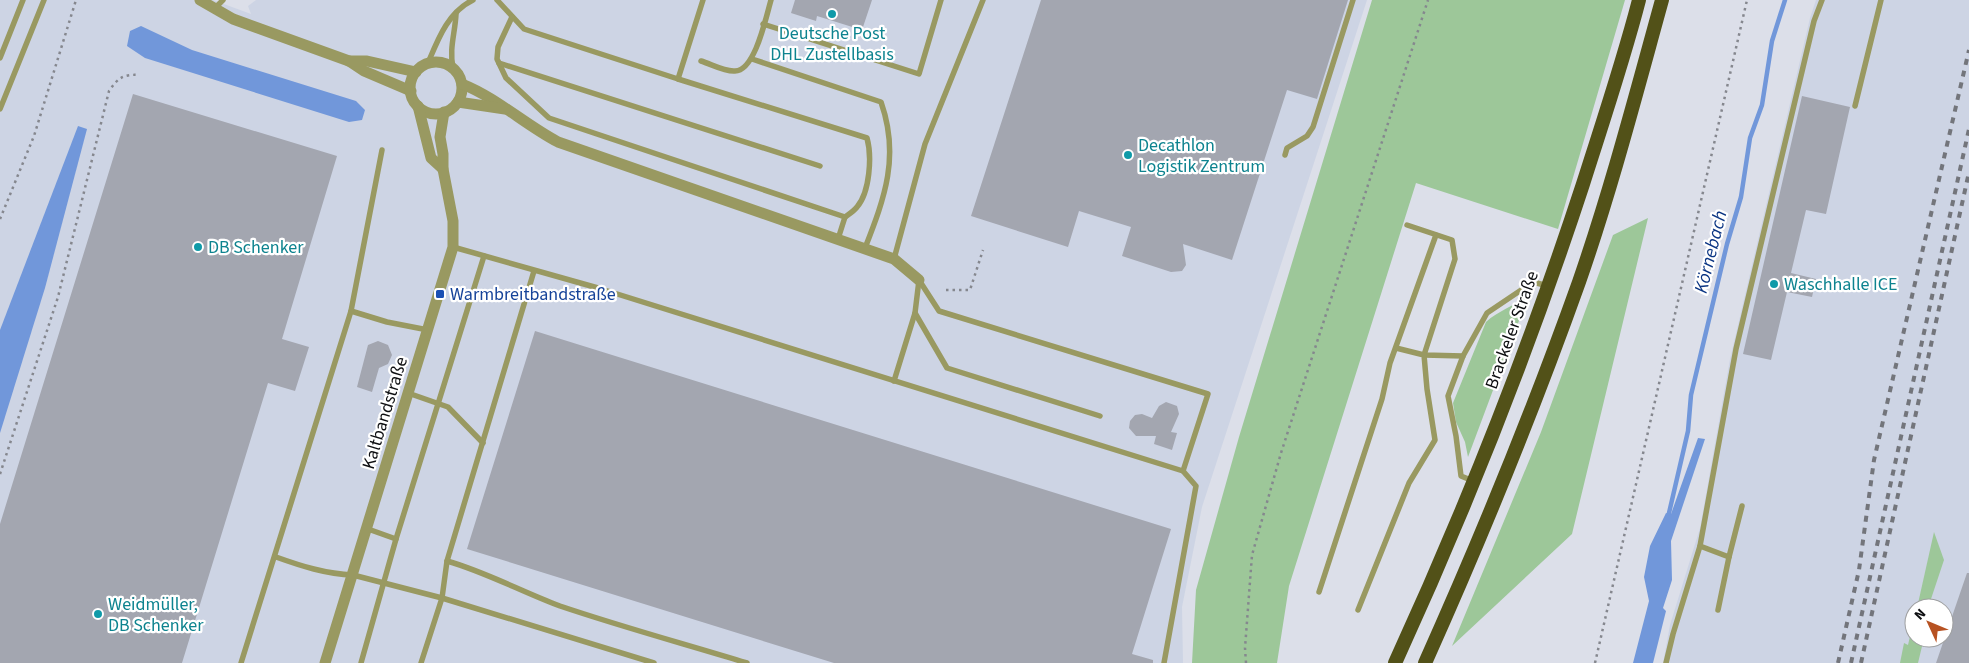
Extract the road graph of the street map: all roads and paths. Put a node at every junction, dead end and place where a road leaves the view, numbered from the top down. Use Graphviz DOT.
graph roads {
  1 [pos="23,0"];
  2 [pos="44,0"];
  3 [pos="76,0"];
  4 [pos="200,0"];
  5 [pos="223,0"];
  6 [pos="473,0"];
  7 [pos="497,0"];
  8 [pos="703,0"];
  9 [pos="771,0"];
  10 [pos="941,0"];
  11 [pos="983,0"];
  12 [pos="1353,0"];
  13 [pos="1428,0"];
  14 [pos="1662,0"];
  15 [pos="1747,0"];
  16 [pos="1822,0"];
  17 [pos="1881,0"];
  18 [pos="1638,2"];
  19 [pos="214,9"];
  20 [pos="456,14"];
  21 [pos="512,16"];
  22 [pos="763,24"];
  23 [pos="0,58"];
  24 [pos="752,59"];
  25 [pos="349,61"];
  26 [pos="701,61"];
  27 [pos="499,62"];
  28 [pos="428,63"];
  29 [pos="453,68"];
  30 [pos="416,72"];
  31 [pos="139,75"];
  32 [pos="678,79"];
  33 [pos="462,84"];
  34 [pos="410,91"];
  35 [pos="458,102"];
  36 [pos="418,106"];
  37 [pos="1855,106"];
  38 [pos="0,109"];
  39 [pos="505,109"];
  40 [pos="444,112"];
  41 [pos="382,150"];
  42 [pos="1286,155"];
  43 [pos="820,166"];
  44 [pos="442,169"];
  45 [pos="845,217"];
  46 [pos="0,219"];
  47 [pos="1407,225"];
  48 [pos="1436,235"];
  49 [pos="838,239"];
  50 [pos="453,247"];
  51 [pos="865,248"];
  52 [pos="984,250"];
  53 [pos="484,256"];
  54 [pos="894,259"];
  55 [pos="534,271"];
  56 [pos="919,280"];
  57 [pos="1548,286"];
  58 [pos="946,290"];
  59 [pos="350,311"];
  60 [pos="915,313"];
  61 [pos="428,330"];
  62 [pos="1396,348"];
  63 [pos="1424,355"];
  64 [pos="1463,356"];
  65 [pos="894,381"];
  66 [pos="408,393"];
  67 [pos="439,404"];
  68 [pos="1100,416"];
  69 [pos="483,443"];
  70 [pos="1183,471"];
  71 [pos="0,474"];
  72 [pos="1475,482"];
  73 [pos="1742,506"];
  74 [pos="368,529"];
  75 [pos="396,539"];
  76 [pos="1700,546"];
  77 [pos="276,557"];
  78 [pos="1730,557"];
  79 [pos="447,560"];
  80 [pos="353,574"];
  81 [pos="385,585"];
  82 [pos="1319,592"];
  83 [pos="442,598"];
  84 [pos="1358,610"];
  85 [pos="1718,610"];
  86 [pos="241,663"];
  87 [pos="325,663"];
  88 [pos="361,663"];
  89 [pos="422,663"];
  90 [pos="654,663"];
  91 [pos="747,663"];
  92 [pos="1164,663"];
  93 [pos="1246,663"];
  94 [pos="1395,663"];
  95 [pos="1425,663"];
  96 [pos="1595,663"];
  97 [pos="1666,663"];
  1 -- 23 [label="lane"];
  2 -- 38 [label="lane"];
  3 -- 46 [label="path"];
  4 -- 19 [label="street"];
  5 -- 19 [label="lane"];
  6 -- 20 [label="lane"];
  7 -- 21 [label="lane"];
  8 -- 32 [label="lane"];
  9 -- 22 [label="lane"];
  10 -- 22 [label="lane"];
  11 -- 54 [label="lane"];
  12 -- 42 [label="lane"];
  13 -- 93 [label="path"];
  14 -- 95 [label="highway"];
  15 -- 96 [label="path"];
  16 -- 76 [label="lane"];
  17 -- 37 [label="lane"];
  18 -- 57 [label="highway, Brackeler Straße"];
  19 -- 25 [label="street"];
  20 -- 28 [label="lane"];
  20 -- 29 [label="lane"];
  21 -- 27 [label="lane"];
  21 -- 32 [label="lane"];
  22 -- 24 [label="lane"];
  24 -- 26 [label="lane"];
  24 -- 51 [label="lane"];
  25 -- 30 [label="street"];
  25 -- 34 [label="street"];
  27 -- 43 [label="lane"];
  27 -- 45 [label="lane"];
  28 -- 29 [label="street"];
  28 -- 30 [label="street"];
  29 -- 33 [label="street"];
  30 -- 34 [label="street"];
  31 -- 71 [label="path"];
  32 -- 45 [label="lane"];
  33 -- 35 [label="street"];
  33 -- 39 [label="street"];
  34 -- 36 [label="street"];
  35 -- 39 [label="street"];
  35 -- 40 [label="street"];
  36 -- 40 [label="street"];
  36 -- 44 [label="street, Kaltbandstraße"];
  39 -- 49 [label="street"];
  40 -- 44 [label="street, Kaltbandstraße"];
  41 -- 59 [label="lane"];
  44 -- 50 [label="street, Kaltbandstraße"];
  45 -- 49 [label="lane"];
  47 -- 48 [label="lane"];
  48 -- 62 [label="lane"];
  48 -- 63 [label="lane"];
  49 -- 51 [label="street"];
  50 -- 53 [label="lane"];
  50 -- 61 [label="street, Kaltbandstraße"];
  51 -- 54 [label="street"];
  52 -- 58 [label="path"];
  53 -- 55 [label="lane"];
  53 -- 67 [label="lane"];
  54 -- 56 [label="street"];
  55 -- 65 [label="lane"];
  55 -- 69 [label="lane"];
  56 -- 60 [label="lane"];
  56 -- 70 [label="lane"];
  57 -- 64 [label="lane"];
  57 -- 72 [label="highway, Brackeler Straße"];
  59 -- 61 [label="lane"];
  59 -- 77 [label="lane"];
  60 -- 65 [label="lane"];
  60 -- 68 [label="lane"];
  61 -- 66 [label="street, Kaltbandstraße"];
  62 -- 63 [label="lane"];
  62 -- 82 [label="lane"];
  63 -- 64 [label="lane"];
  63 -- 84 [label="lane"];
  64 -- 72 [label="lane"];
  65 -- 70 [label="lane"];
  66 -- 67 [label="lane"];
  66 -- 74 [label="street, Kaltbandstraße"];
  67 -- 69 [label="lane"];
  67 -- 75 [label="lane"];
  69 -- 79 [label="lane"];
  70 -- 92 [label="lane"];
  72 -- 94 [label="highway, Brackeler Straße"];
  73 -- 78 [label="lane"];
  74 -- 75 [label="lane"];
  74 -- 80 [label="street, Kaltbandstraße"];
  75 -- 81 [label="lane"];
  76 -- 78 [label="lane"];
  76 -- 97 [label="lane"];
  77 -- 80 [label="lane"];
  77 -- 86 [label="lane"];
  78 -- 85 [label="lane"];
  79 -- 83 [label="lane"];
  79 -- 91 [label="lane"];
  80 -- 81 [label="lane"];
  80 -- 87 [label="street, Kaltbandstraße"];
  81 -- 83 [label="lane"];
  81 -- 88 [label="lane"];
  83 -- 89 [label="lane"];
  83 -- 90 [label="lane"];
}
